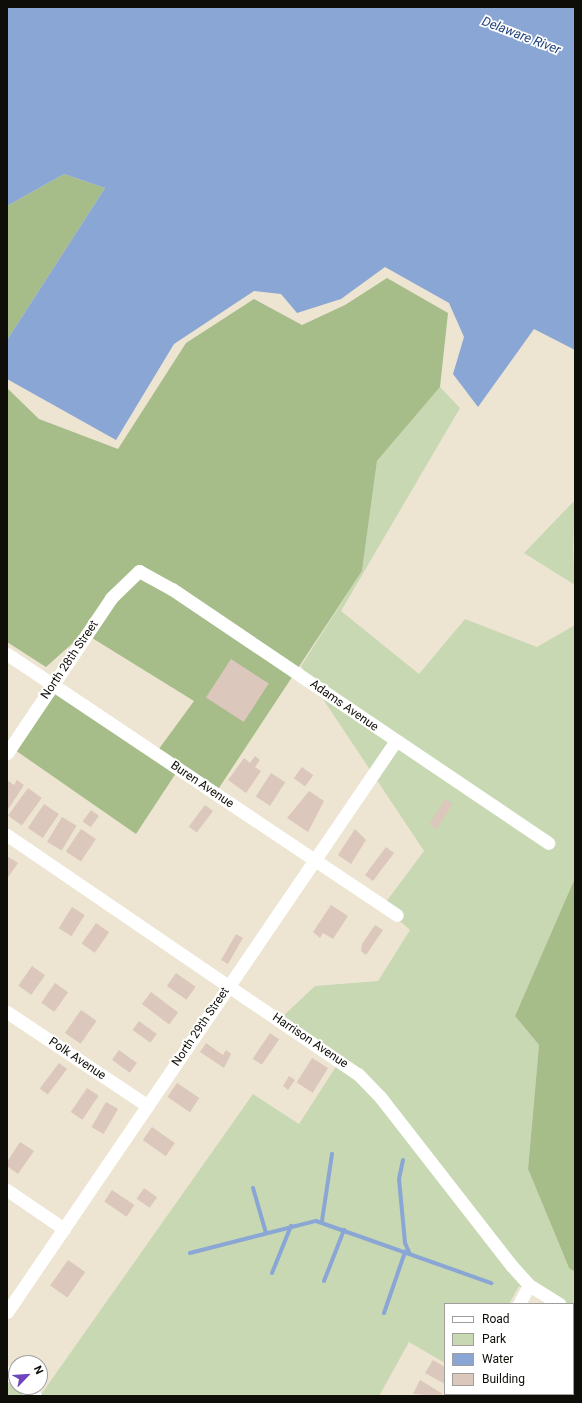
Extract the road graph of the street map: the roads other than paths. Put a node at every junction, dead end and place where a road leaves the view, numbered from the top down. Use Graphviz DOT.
graph roads {
  1 [pos="139,571"];
  2 [pos="7,654"];
  3 [pos="53,685"];
  4 [pos="395,742"];
  5 [pos="7,753"];
  6 [pos="7,835"];
  7 [pos="548,844"];
  8 [pos="313,860"];
  9 [pos="397,915"];
  10 [pos="228,987"];
  11 [pos="7,1012"];
  12 [pos="148,1106"];
  13 [pos="7,1190"];
  14 [pos="64,1228"];
  15 [pos="529,1286"];
  16 [pos="520,1303"];
  17 [pos="558,1303"];
  18 [pos="7,1312"];
  19 [pos="575,1357"];
  20 [pos="575,1368"];
  1 -- 3 [label="street, North 28th Street"];
  1 -- 4 [label="street, Adams Avenue"];
  2 -- 3 [label="street, Buren Avenue"];
  3 -- 5 [label="street, North 28th Street"];
  3 -- 8 [label="street, Buren Avenue"];
  4 -- 7 [label="street, Adams Avenue"];
  4 -- 8 [label="street, North 29th Street"];
  6 -- 10 [label="street, Harrison Avenue"];
  8 -- 9 [label="street, Buren Avenue"];
  8 -- 10 [label="street, North 29th Street"];
  10 -- 12 [label="street, North 29th Street"];
  10 -- 15 [label="street, Harrison Avenue"];
  11 -- 12 [label="street, Polk Avenue"];
  12 -- 14 [label="street, North 29th Street"];
  13 -- 14 [label="street"];
  14 -- 18 [label="street, North 29th Street"];
  15 -- 16 [label="street"];
  15 -- 17 [label="street, Harrison Avenue"];
  19 -- 20 [label="lane"];
}
